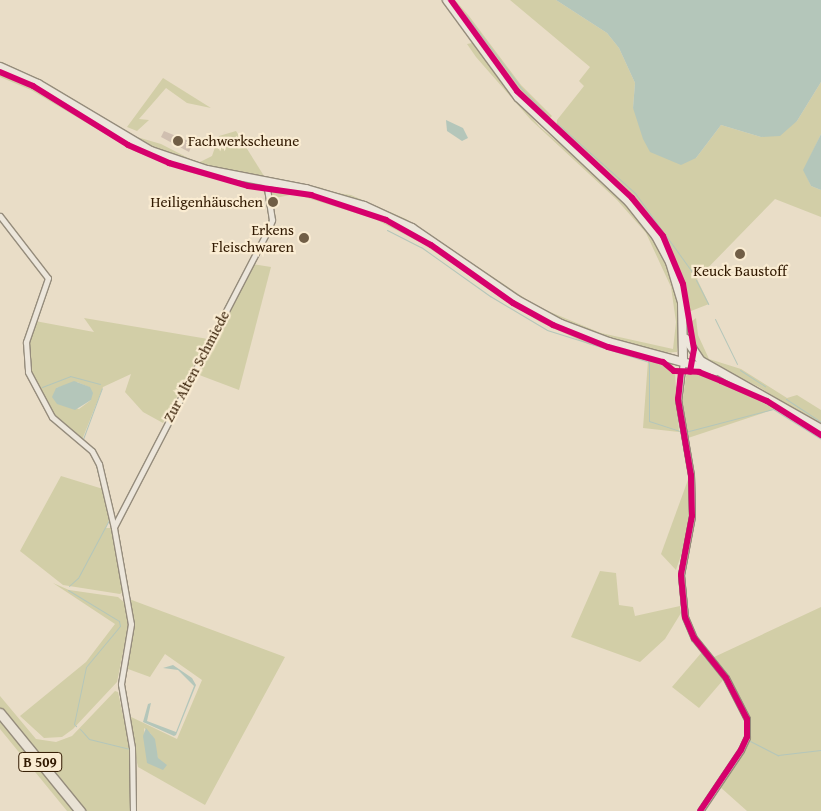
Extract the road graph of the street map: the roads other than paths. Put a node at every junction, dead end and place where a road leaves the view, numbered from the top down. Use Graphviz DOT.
graph roads {
  1 [pos="447,0"];
  2 [pos="0,66"];
  3 [pos="266,181"];
  4 [pos="0,216"];
  5 [pos="685,336"];
  6 [pos="683,365"];
  7 [pos="716,371"];
  8 [pos="821,429"];
  9 [pos="114,528"];
  10 [pos="0,713"];
  11 [pos="80,811"];
  12 [pos="133,811"];
  13 [pos="700,811"];
  1 -- 5 [label="main road"];
  2 -- 3 [label="main road"];
  3 -- 6 [label="main road"];
  3 -- 9 [label="street, Zur Alten Schmiede"];
  4 -- 9 [label="street"];
  5 -- 6 [label="main road"];
  5 -- 7 [label="main road"];
  6 -- 7 [label="main road"];
  6 -- 13 [label="street"];
  7 -- 8 [label="main road"];
  9 -- 12 [label="street"];
  10 -- 11 [label="main road, B 509"];
}
